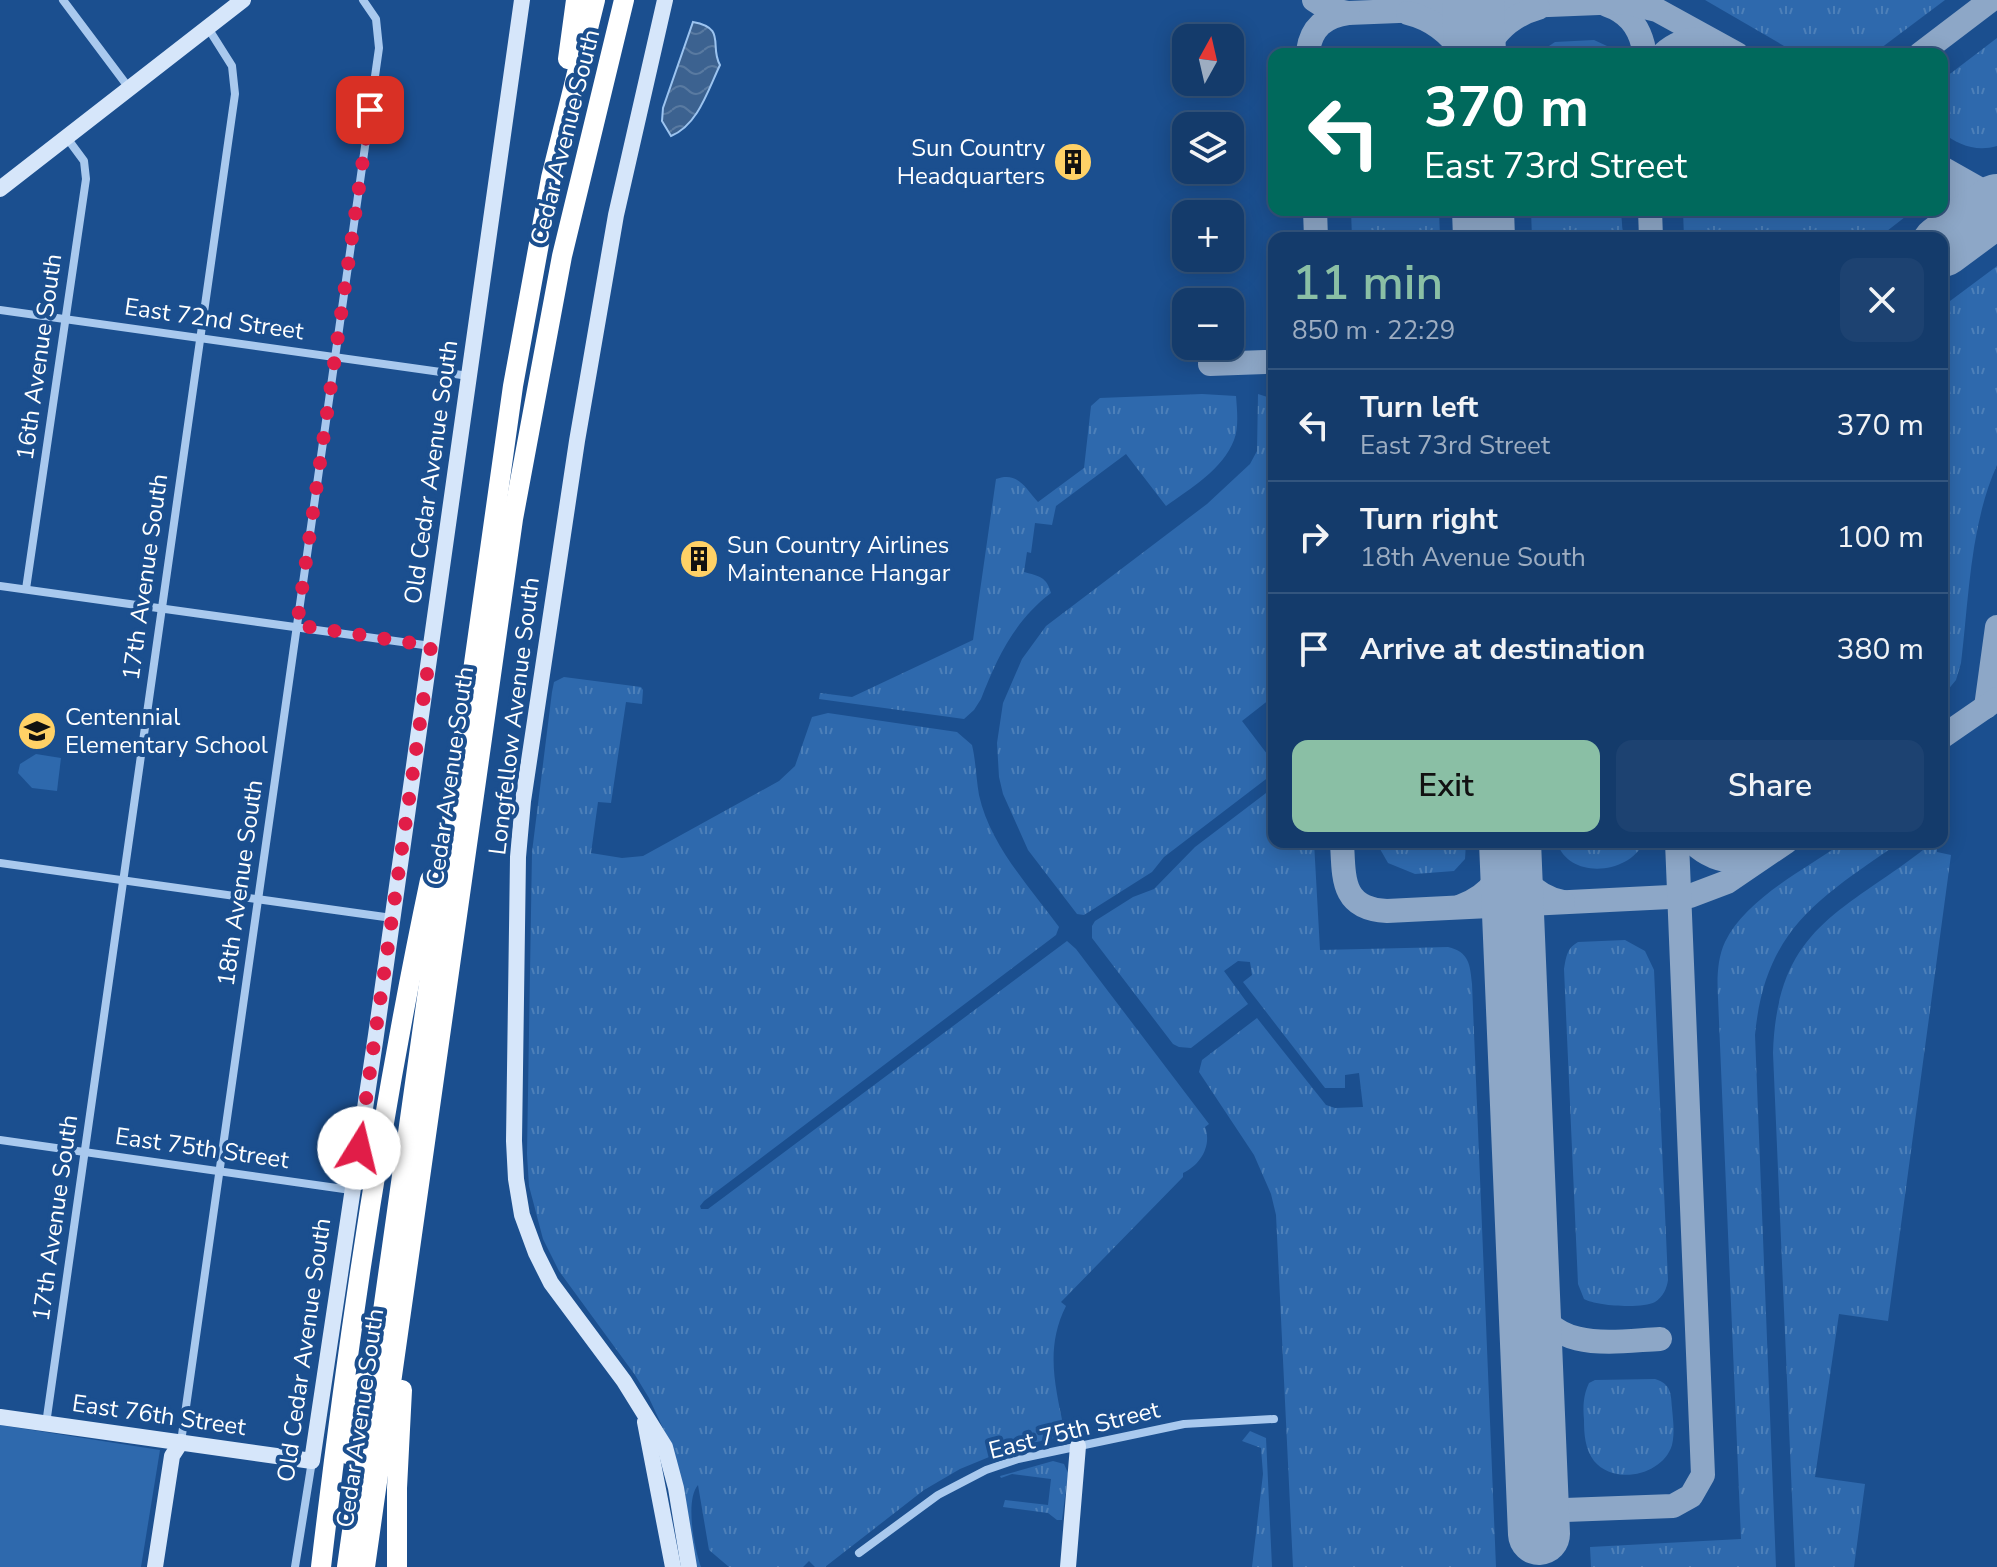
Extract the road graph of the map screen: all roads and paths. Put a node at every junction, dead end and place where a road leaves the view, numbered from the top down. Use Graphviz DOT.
graph roads {
  1 [pos="63,0"];
  2 [pos="363,0"];
  3 [pos="522,0"];
  4 [pos="576,0"];
  5 [pos="595,0"];
  6 [pos="624,0"];
  7 [pos="665,0"];
  8 [pos="237,2"];
  9 [pos="207,27"];
  10 [pos="129,88"];
  11 [pos="67,137"];
  12 [pos="551,178"];
  13 [pos="0,189"];
  14 [pos="0,310"];
  15 [pos="65,318"];
  16 [pos="200,337"];
  17 [pos="335,356"];
  18 [pos="469,376"];
  19 [pos="0,586"];
  20 [pos="26,589"];
  21 [pos="161,607"];
  22 [pos="297,625"];
  23 [pos="431,646"];
  24 [pos="451,815"];
  25 [pos="0,863"];
  26 [pos="122,880"];
  27 [pos="258,899"];
  28 [pos="392,918"];
  29 [pos="0,1140"];
  30 [pos="84,1152"];
  31 [pos="219,1170"];
  32 [pos="351,1190"];
  33 [pos="398,1211"];
  34 [pos="408,1274"];
  35 [pos="643,1413"];
  36 [pos="0,1417"];
  37 [pos="1274,1419"];
  38 [pos="46,1424"];
  39 [pos="181,1442"];
  40 [pos="1078,1446"];
  41 [pos="334,1455"];
  42 [pos="312,1461"];
  43 [pos="859,1553"];
  44 [pos="155,1567"];
  45 [pos="165,1567"];
  46 [pos="295,1567"];
  47 [pos="311,1567"];
  48 [pos="321,1567"];
  49 [pos="331,1567"];
  50 [pos="347,1567"];
  51 [pos="365,1567"];
  52 [pos="397,1567"];
  53 [pos="673,1567"];
  54 [pos="689,1567"];
  55 [pos="1068,1567"];
  1 -- 10 [label="street"];
  2 -- 17 [label="street, 18th Avenue South"];
  3 -- 18 [label="street, Old Cedar Avenue South"];
  4 -- 12 [label="highway"];
  5 -- 12 [label="highway, Cedar Avenue South"];
  6 -- 34 [label="highway, Cedar Avenue South"];
  7 -- 35 [label="street, Longfellow Avenue South"];
  8 -- 9 [label="street"];
  9 -- 10 [label="street"];
  9 -- 16 [label="street, 17th Avenue South"];
  10 -- 11 [label="street"];
  11 -- 13 [label="street"];
  11 -- 15 [label="street, 16th Avenue South"];
  12 -- 24 [label="highway, Cedar Avenue South"];
  14 -- 15 [label="street, East 72nd Street"];
  15 -- 16 [label="street, East 72nd Street"];
  15 -- 20 [label="street, 16th Avenue South"];
  16 -- 17 [label="street, East 72nd Street"];
  16 -- 21 [label="street, 17th Avenue South"];
  17 -- 18 [label="street, East 72nd Street"];
  17 -- 22 [label="street, 18th Avenue South"];
  18 -- 23 [label="street, Old Cedar Avenue South"];
  19 -- 20 [label="street"];
  20 -- 21 [label="street"];
  21 -- 22 [label="street"];
  21 -- 26 [label="street, 17th Avenue South"];
  22 -- 23 [label="street"];
  22 -- 27 [label="street, 18th Avenue South"];
  23 -- 28 [label="street, Old Cedar Avenue South"];
  24 -- 33 [label="highway, Cedar Avenue South"];
  24 -- 41 [label="highway"];
  25 -- 26 [label="street"];
  26 -- 27 [label="street"];
  26 -- 30 [label="street, 17th Avenue South"];
  27 -- 28 [label="street"];
  27 -- 31 [label="street, 18th Avenue South"];
  28 -- 32 [label="street, Old Cedar Avenue South"];
  29 -- 30 [label="street, East 75th Street"];
  30 -- 31 [label="street, East 75th Street"];
  30 -- 38 [label="street, 17th Avenue South"];
  31 -- 32 [label="street, East 75th Street"];
  31 -- 39 [label="street, 18th Avenue South"];
  32 -- 42 [label="street, Old Cedar Avenue South"];
  33 -- 49 [label="highway"];
  33 -- 50 [label="highway, Cedar Avenue South"];
  34 -- 51 [label="highway, Cedar Avenue South"];
  34 -- 52 [label="highway"];
  35 -- 53 [label="street, Longfellow Avenue South"];
  35 -- 54 [label="street, Longfellow Avenue South"];
  36 -- 38 [label="street, East 76th Street"];
  37 -- 40 [label="street, East 75th Street"];
  38 -- 39 [label="street, East 76th Street"];
  39 -- 42 [label="street, East 76th Street"];
  39 -- 44 [label="street"];
  39 -- 45 [label="street"];
  40 -- 43 [label="street, East 75th Street"];
  40 -- 55 [label="street"];
  41 -- 47 [label="highway"];
  41 -- 48 [label="highway"];
  42 -- 46 [label="street, Old Cedar Avenue South"];
}
